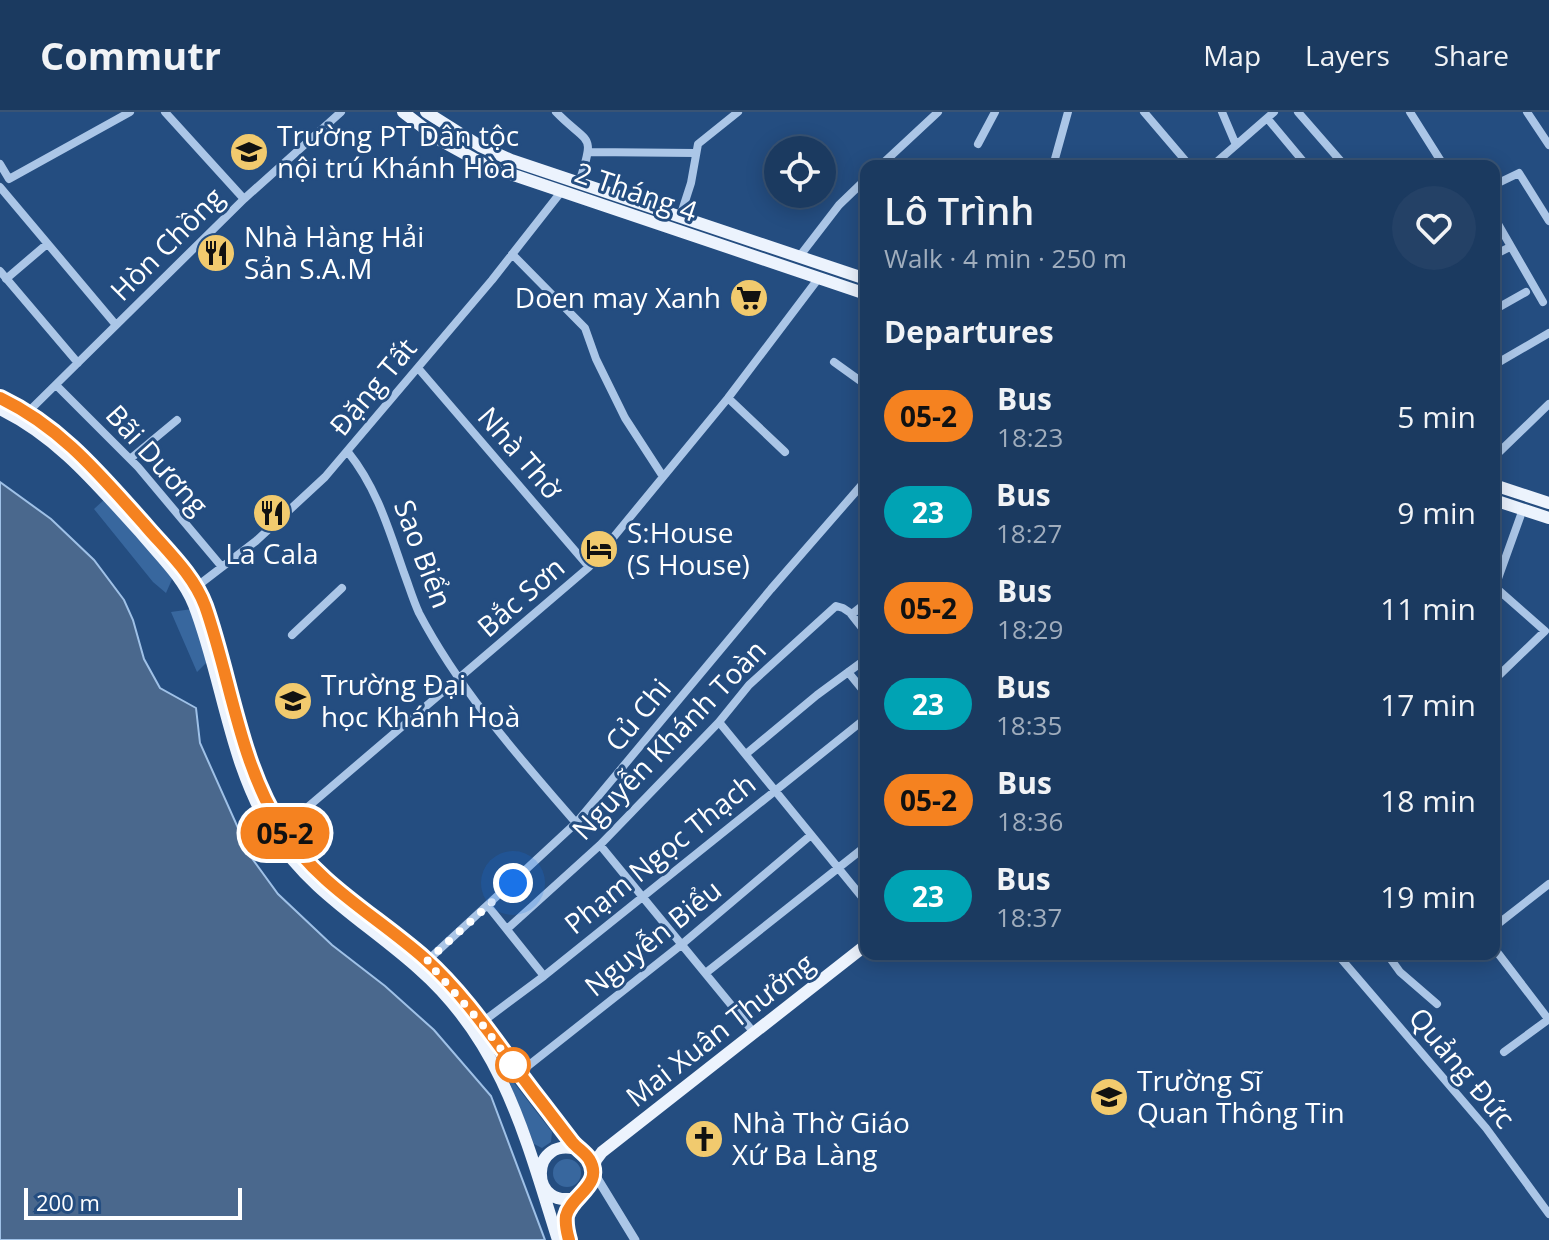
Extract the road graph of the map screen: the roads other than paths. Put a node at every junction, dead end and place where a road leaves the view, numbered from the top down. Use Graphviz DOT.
graph roads {
  1 [pos="130,112"];
  2 [pos="165,112"];
  3 [pos="341,112"];
  4 [pos="403,112"];
  5 [pos="426,112"];
  6 [pos="556,112"];
  7 [pos="738,112"];
  8 [pos="938,112"];
  9 [pos="995,112"];
  10 [pos="1068,112"];
  11 [pos="1144,112"];
  12 [pos="1222,112"];
  13 [pos="1298,112"];
  14 [pos="1410,112"];
  15 [pos="1527,112"];
  16 [pos="1271,115"];
  17 [pos="978,144"];
  18 [pos="1236,145"];
  19 [pos="1549,145"];
  20 [pos="589,152"];
  21 [pos="695,153"];
  22 [pos="886,160"];
  23 [pos="1055,160"];
  24 [pos="1185,160"];
  25 [pos="1219,160"];
  26 [pos="1303,160"];
  27 [pos="1340,160"];
  28 [pos="1440,160"];
  29 [pos="0,164"];
  30 [pos="565,179"];
  31 [pos="1500,182"];
  32 [pos="3,183"];
  33 [pos="579,183"];
  34 [pos="860,185"];
  35 [pos="561,192"];
  36 [pos="244,199"];
  37 [pos="680,217"];
  38 [pos="1549,221"];
  39 [pos="1500,228"];
  40 [pos="47,244"];
  41 [pos="1510,247"];
  42 [pos="1500,252"];
  43 [pos="512,254"];
  44 [pos="799,257"];
  45 [pos="827,267"];
  46 [pos="3,275"];
  47 [pos="860,277"];
  48 [pos="818,279"];
  49 [pos="860,292"];
  50 [pos="1526,292"];
  51 [pos="1543,302"];
  52 [pos="1500,307"];
  53 [pos="116,325"];
  54 [pos="1549,333"];
  55 [pos="834,362"];
  56 [pos="1500,362"];
  57 [pos="78,363"];
  58 [pos="418,368"];
  59 [pos="860,381"];
  60 [pos="56,385"];
  61 [pos="0,398"];
  62 [pos="728,398"];
  63 [pos="1549,404"];
  64 [pos="0,409"];
  65 [pos="25,416"];
  66 [pos="177,420"];
  67 [pos="1500,451"];
  68 [pos="348,452"];
  69 [pos="785,452"];
  70 [pos="130,459"];
  71 [pos="662,475"];
  72 [pos="860,487"];
  73 [pos="1500,487"];
  74 [pos="1500,502"];
  75 [pos="1549,503"];
  76 [pos="1523,509"];
  77 [pos="1549,518"];
  78 [pos="222,567"];
  79 [pos="589,567"];
  80 [pos="1500,571"];
  81 [pos="342,588"];
  82 [pos="192,590"];
  83 [pos="1500,592"];
  84 [pos="860,607"];
  85 [pos="851,614"];
  86 [pos="860,625"];
  87 [pos="292,635"];
  88 [pos="860,663"];
  89 [pos="848,672"];
  90 [pos="1500,674"];
  91 [pos="461,679"];
  92 [pos="860,687"];
  93 [pos="719,722"];
  94 [pos="860,723"];
  95 [pos="746,754"];
  96 [pos="776,789"];
  97 [pos="576,823"];
  98 [pos="278,833"];
  99 [pos="811,835"];
  100 [pos="600,845"];
  101 [pos="860,851"];
  102 [pos="839,868"];
  103 [pos="1549,884"];
  104 [pos="860,894"];
  105 [pos="642,895"];
  106 [pos="488,906"];
  107 [pos="1500,922"];
  108 [pos="507,929"];
  109 [pos="681,945"];
  110 [pos="860,950"];
  111 [pos="1500,956"];
  112 [pos="1342,960"];
  113 [pos="1391,960"];
  114 [pos="424,965"];
  115 [pos="707,972"];
  116 [pos="544,976"];
  117 [pos="1437,1004"];
  118 [pos="1549,1019"];
  119 [pos="481,1023"];
  120 [pos="755,1034"];
  121 [pos="1504,1052"];
  122 [pos="519,1073"];
  123 [pos="580,1151"];
  124 [pos="602,1152"];
  125 [pos="593,1170"];
  126 [pos="541,1182"];
  127 [pos="580,1196"];
  128 [pos="611,1206"];
  129 [pos="1549,1214"];
  130 [pos="558,1240"];
  131 [pos="569,1240"];
  132 [pos="635,1240"];
  1 -- 32 [label="street"];
  2 -- 36 [label="street"];
  3 -- 36 [label="street, Hòn Chồng"];
  4 -- 35 [label="main road, 2 Tháng 4"];
  5 -- 30 [label="main road, 2 Tháng 4"];
  6 -- 20 [label="street"];
  7 -- 21 [label="street"];
  8 -- 22 [label="street"];
  9 -- 17 [label="street"];
  10 -- 23 [label="street"];
  11 -- 24 [label="street"];
  12 -- 18 [label="street"];
  13 -- 27 [label="street"];
  14 -- 28 [label="street"];
  15 -- 19 [label="street"];
  16 -- 18 [label="street"];
  16 -- 26 [label="street"];
  18 -- 25 [label="street"];
  20 -- 21 [label="street"];
  20 -- 33 [label="street"];
  21 -- 37 [label="street"];
  29 -- 32 [label="street"];
  30 -- 33 [label="main road, 2 Tháng 4"];
  30 -- 35 [label="main road"];
  31 -- 38 [label="street"];
  32 -- 40 [label="street"];
  33 -- 37 [label="main road, 2 Tháng 4"];
  34 -- 44 [label="street"];
  35 -- 43 [label="street, Đặng Tất"];
  35 -- 48 [label="main road, 2 Tháng 4"];
  36 -- 53 [label="street, Hòn Chồng"];
  37 -- 44 [label="main road, 2 Tháng 4"];
  39 -- 41 [label="street"];
  40 -- 46 [label="street"];
  40 -- 53 [label="street"];
  41 -- 42 [label="street"];
  41 -- 51 [label="street"];
  43 -- 58 [label="street, Đặng Tất"];
  43 -- 71 [label="street"];
  44 -- 45 [label="main road, 2 Tháng 4"];
  45 -- 47 [label="main road, 2 Tháng 4"];
  45 -- 48 [label="main road"];
  46 -- 57 [label="street"];
  48 -- 49 [label="main road, 2 Tháng 4"];
  48 -- 62 [label="street, Bắc Sơn"];
  50 -- 52 [label="street"];
  53 -- 57 [label="street, Hòn Chồng"];
  54 -- 56 [label="street"];
  55 -- 59 [label="street"];
  57 -- 60 [label="street, Hòn Chồng"];
  58 -- 68 [label="street, Đặng Tất"];
  58 -- 79 [label="street, Nhà Thờ"];
  60 -- 65 [label="street, Hòn Chồng"];
  60 -- 70 [label="street, Bãi Dương"];
  61 -- 65 [label="main road"];
  62 -- 69 [label="street"];
  62 -- 71 [label="street, Bắc Sơn"];
  63 -- 67 [label="street"];
  64 -- 65 [label="main road"];
  65 -- 82 [label="main road"];
  66 -- 70 [label="street"];
  68 -- 78 [label="street, Đặng Tất"];
  68 -- 91 [label="street, Sao Biển"];
  70 -- 78 [label="street, Bãi Dương"];
  71 -- 79 [label="street, Bắc Sơn"];
  72 -- 97 [label="street, Củ Chi"];
  73 -- 75 [label="main road"];
  74 -- 76 [label="main road"];
  76 -- 77 [label="main road"];
  76 -- 80 [label="street"];
  78 -- 82 [label="street, Đặng Tất"];
  79 -- 91 [label="street, Bắc Sơn"];
  81 -- 87 [label="street"];
  82 -- 98 [label="main road"];
  83 -- 90 [label="street"];
  84 -- 85 [label="street, Nguyễn Khánh Toàn"];
  85 -- 86 [label="street"];
  85 -- 93 [label="street, Nguyễn Khánh Toàn"];
  88 -- 89 [label="street"];
  89 -- 92 [label="street"];
  89 -- 95 [label="street"];
  91 -- 97 [label="street, Sao Biển"];
  91 -- 98 [label="street, Bắc Sơn"];
  93 -- 95 [label="street"];
  93 -- 100 [label="street, Nguyễn Khánh Toàn"];
  94 -- 96 [label="street, Phạm Ngọc Thạch"];
  95 -- 96 [label="street"];
  96 -- 99 [label="street"];
  96 -- 105 [label="street, Phạm Ngọc Thạch"];
  97 -- 106 [label="street, Củ Chi"];
  98 -- 114 [label="main road"];
  99 -- 102 [label="street"];
  99 -- 109 [label="street, Nguyễn Biểu"];
  100 -- 105 [label="street"];
  100 -- 108 [label="street, Nguyễn Khánh Toàn"];
  101 -- 102 [label="street"];
  102 -- 104 [label="street"];
  102 -- 115 [label="street"];
  103 -- 107 [label="street"];
  105 -- 109 [label="street"];
  105 -- 116 [label="street, Phạm Ngọc Thạch"];
  106 -- 108 [label="street"];
  106 -- 114 [label="street, Củ Chi"];
  108 -- 116 [label="street"];
  109 -- 115 [label="street"];
  109 -- 122 [label="street, Nguyễn Biểu"];
  110 -- 120 [label="main road, Mai Xuân Thưởng"];
  111 -- 118 [label="street"];
  112 -- 129 [label="street, Quảng Đức"];
  113 -- 117 [label="street"];
  114 -- 119 [label="main road"];
  114 -- 126 [label="main road"];
  115 -- 120 [label="street"];
  116 -- 119 [label="street, Phạm Ngọc Thạch"];
  118 -- 121 [label="street"];
  119 -- 122 [label="main road"];
  120 -- 124 [label="main road, Mai Xuân Thưởng"];
  122 -- 123 [label="main road"];
  123 -- 124 [label="main road"];
  123 -- 125 [label="main road"];
  123 -- 126 [label="main road"];
  124 -- 125 [label="main road, Mai Xuân Thưởng"];
  125 -- 127 [label="main road"];
  125 -- 128 [label="street"];
  126 -- 127 [label="main road"];
  126 -- 130 [label="main road"];
  127 -- 128 [label="street"];
  127 -- 131 [label="main road"];
  128 -- 132 [label="street"];
}
